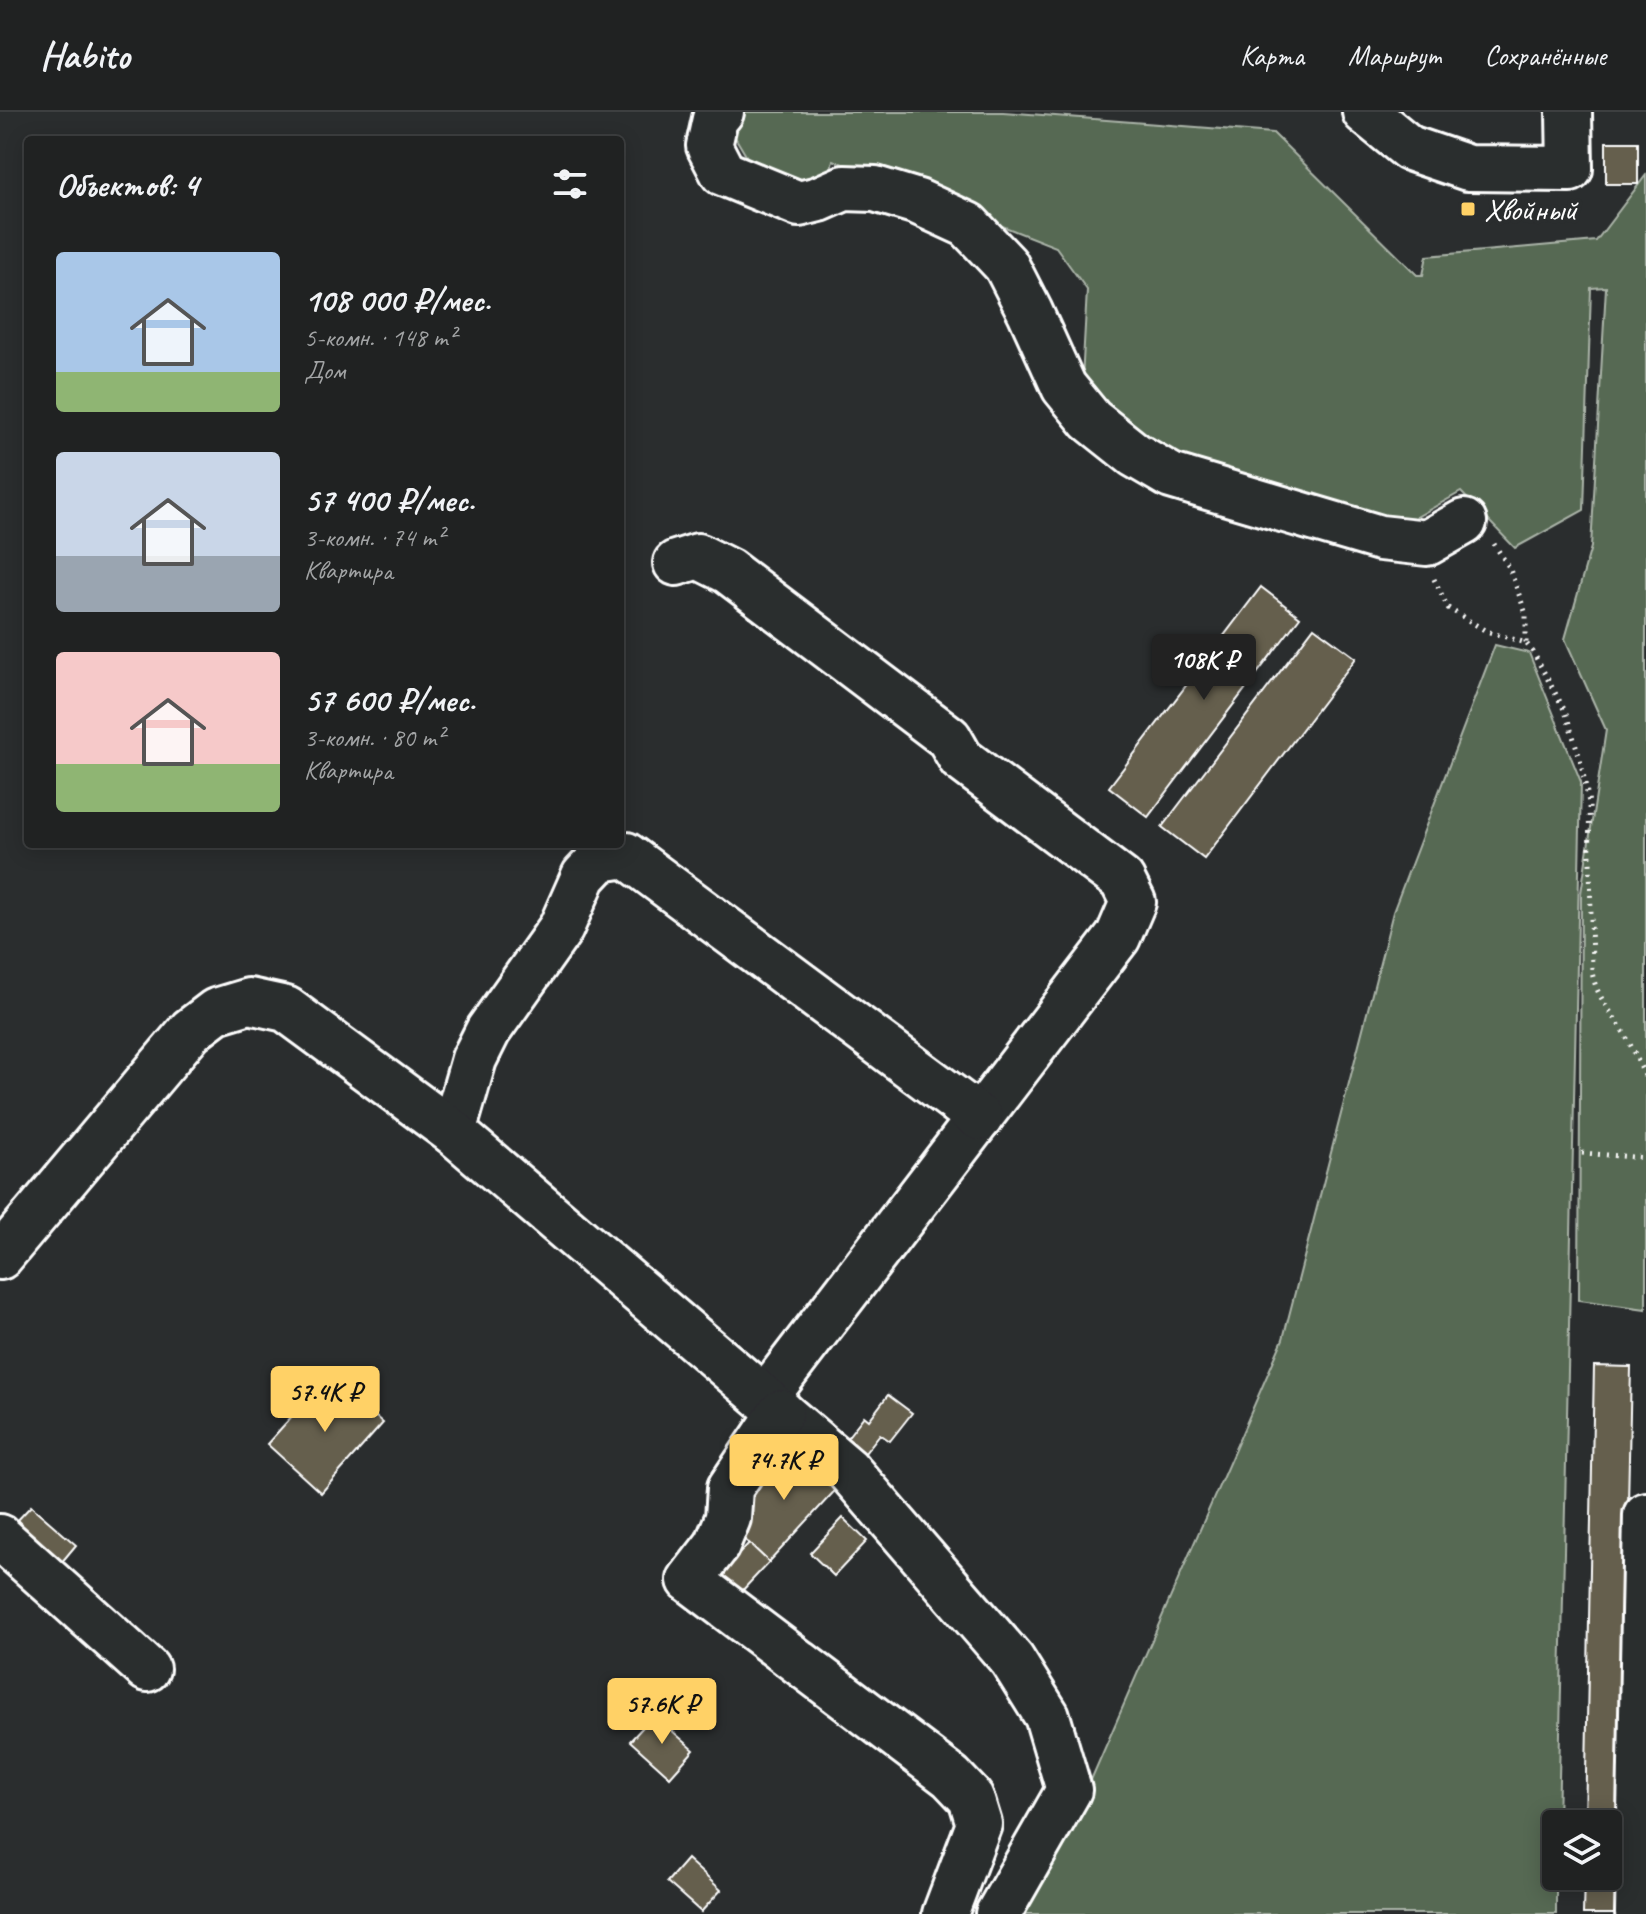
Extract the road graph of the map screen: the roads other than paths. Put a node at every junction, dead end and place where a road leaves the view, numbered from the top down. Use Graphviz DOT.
graph roads {
  1 [pos="721,112"];
  2 [pos="1365,112"];
  3 [pos="1569,112"];
  4 [pos="1464,522"];
  5 [pos="676,563"];
  6 [pos="980,1118"];
  7 [pos="453,1132"];
  8 [pos="0,1257"];
  9 [pos="773,1405"];
  10 [pos="1646,1515"];
  11 [pos="0,1537"];
  12 [pos="147,1669"];
  13 [pos="945,1914"];
  14 [pos="998,1914"];
  15 [pos="1638,1914"];
  1 -- 4 [label="lane"];
  2 -- 3 [label="lane"];
  5 -- 6 [label="lane"];
  6 -- 7 [label="lane"];
  6 -- 9 [label="lane"];
  7 -- 8 [label="lane"];
  7 -- 9 [label="lane"];
  9 -- 13 [label="lane"];
  9 -- 14 [label="lane"];
  10 -- 15 [label="lane"];
  11 -- 12 [label="lane"];
}
